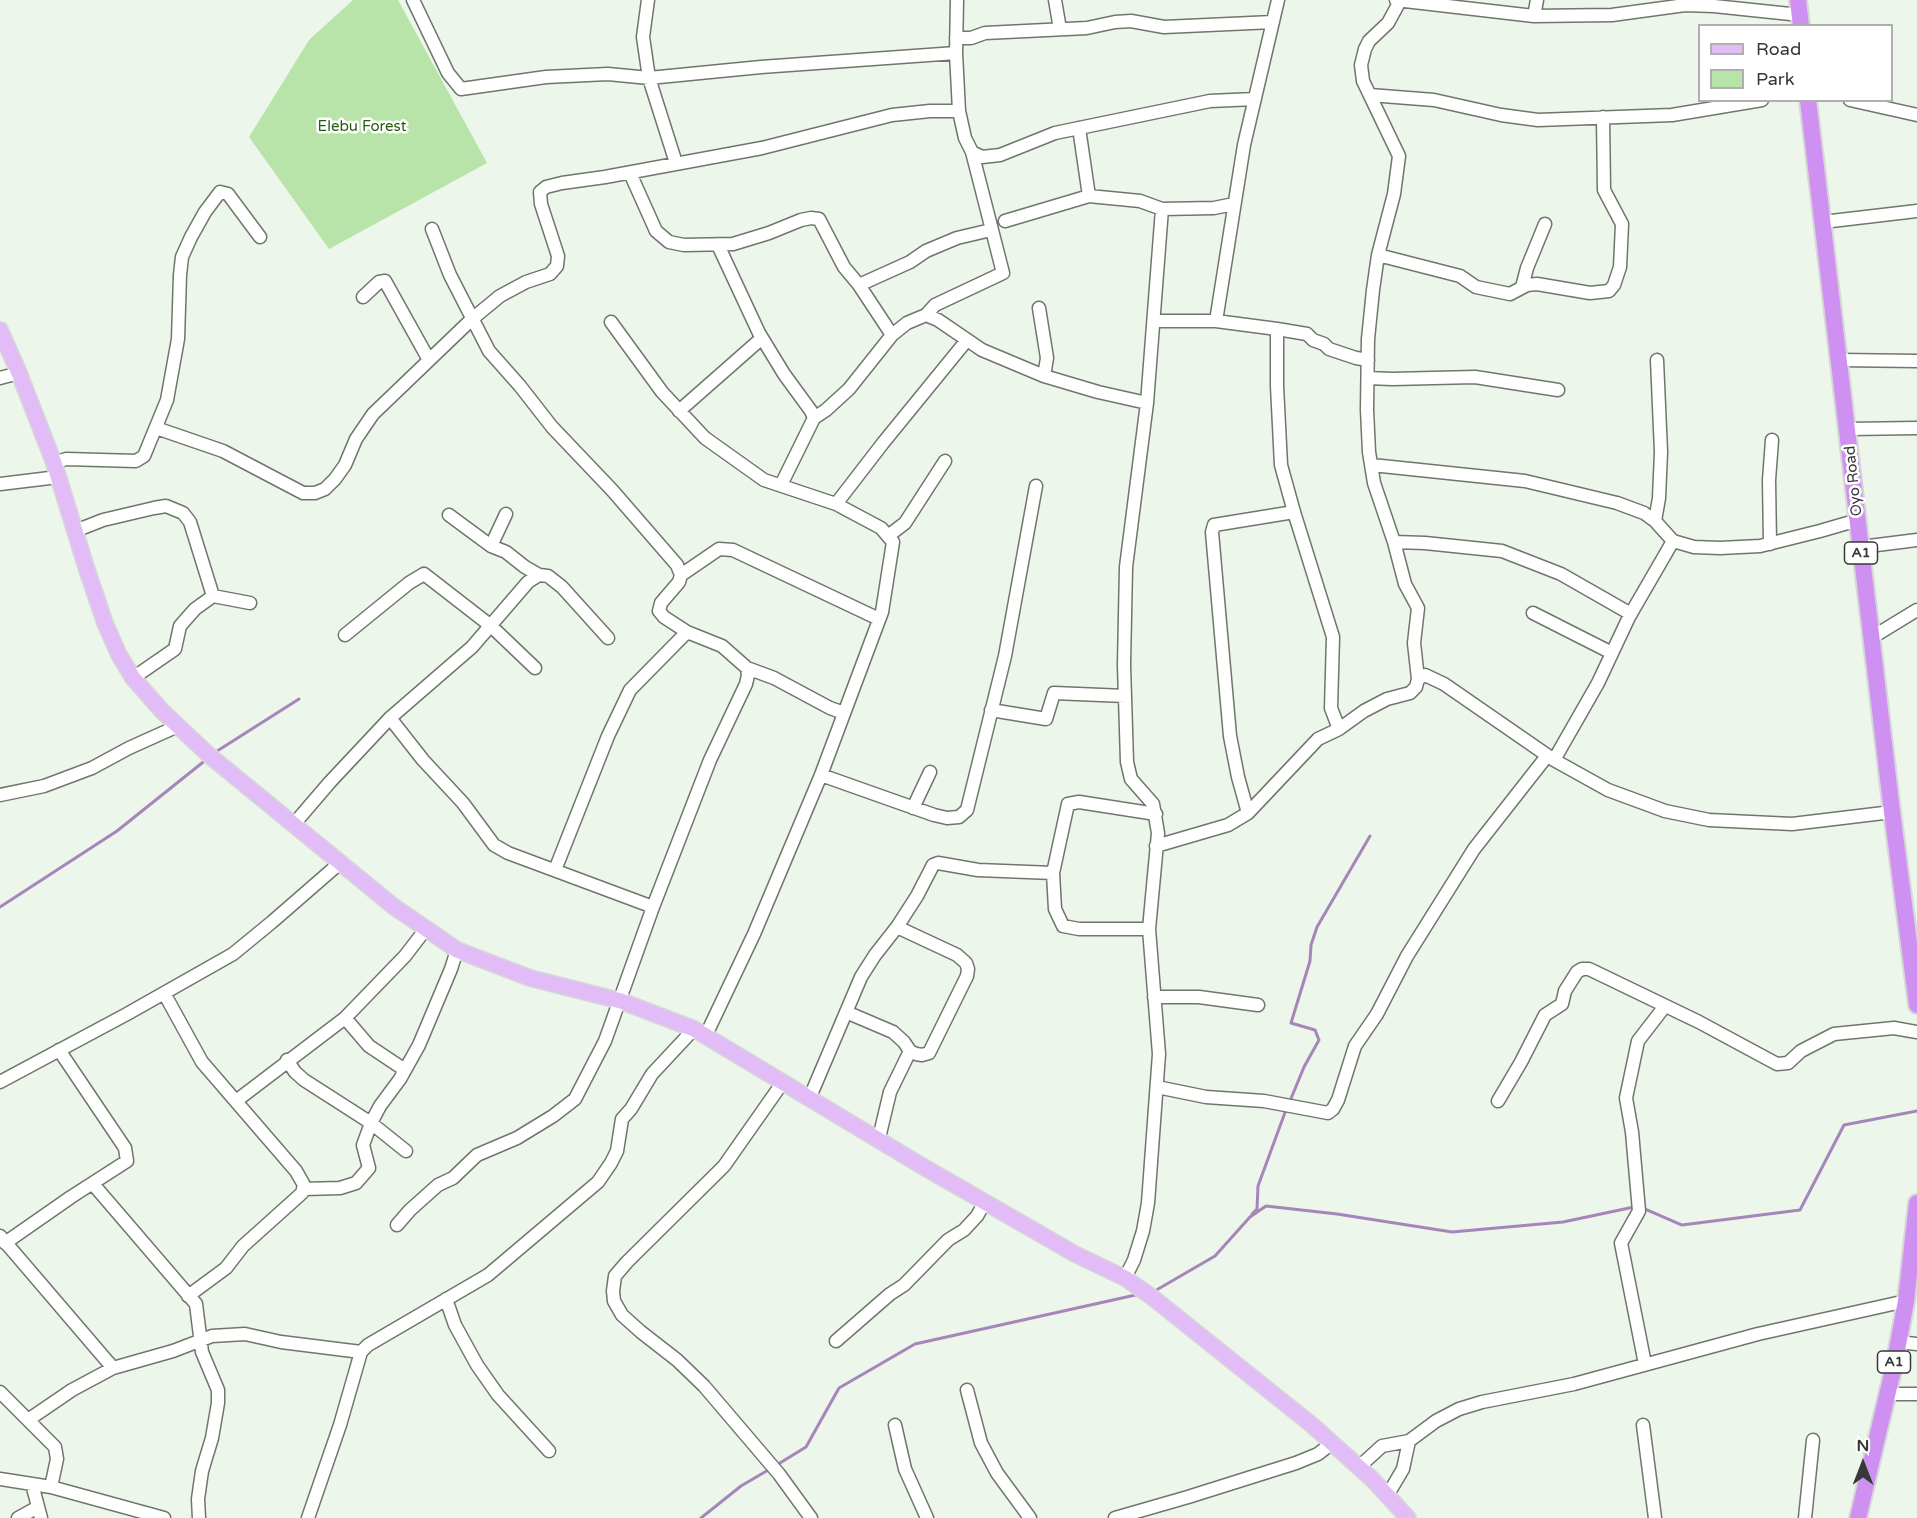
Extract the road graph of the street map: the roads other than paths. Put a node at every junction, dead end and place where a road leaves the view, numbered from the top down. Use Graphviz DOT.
graph roads {
  1 [pos="413,0"];
  2 [pos="648,0"];
  3 [pos="957,0"];
  4 [pos="1055,0"];
  5 [pos="1278,0"];
  6 [pos="1398,0"];
  7 [pos="1537,0"];
  8 [pos="1450,4"];
  9 [pos="1799,14"];
  10 [pos="1534,16"];
  11 [pos="1273,22"];
  12 [pos="1060,29"];
  13 [pos="956,38"];
  14 [pos="956,53"];
  15 [pos="649,78"];
  16 [pos="1370,95"];
  17 [pos="1255,99"];
  18 [pos="1750,102"];
  19 [pos="1808,102"];
  20 [pos="1859,102"];
  21 [pos="959,111"];
  22 [pos="1917,115"];
  23 [pos="1603,117"];
  24 [pos="1079,128"];
  25 [pos="972,152"];
  26 [pos="676,163"];
  27 [pos="630,173"];
  28 [pos="1089,196"];
  29 [pos="1234,204"];
  30 [pos="1162,209"];
  31 [pos="1917,211"];
  32 [pos="1005,220"];
  33 [pos="1823,222"];
  34 [pos="1545,224"];
  35 [pos="432,229"];
  36 [pos="991,230"];
  37 [pos="260,237"];
  38 [pos="718,245"];
  39 [pos="1378,255"];
  40 [pos="858,285"];
  41 [pos="1522,287"];
  42 [pos="363,297"];
  43 [pos="1039,308"];
  44 [pos="926,315"];
  45 [pos="472,319"];
  46 [pos="1154,321"];
  47 [pos="1216,321"];
  48 [pos="611,322"];
  49 [pos="1277,329"];
  50 [pos="0,330"];
  51 [pos="892,335"];
  52 [pos="762,338"];
  53 [pos="967,340"];
  54 [pos="429,360"];
  55 [pos="1368,360"];
  56 [pos="1657,360"];
  57 [pos="1839,360"];
  58 [pos="1917,361"];
  59 [pos="20,373"];
  60 [pos="1044,376"];
  61 [pos="0,378"];
  62 [pos="1368,378"];
  63 [pos="1558,390"];
  64 [pos="1147,403"];
  65 [pos="679,411"];
  66 [pos="814,418"];
  67 [pos="156,428"];
  68 [pos="1917,428"];
  69 [pos="1848,429"];
  70 [pos="1772,440"];
  71 [pos="945,461"];
  72 [pos="1372,465"];
  73 [pos="56,470"];
  74 [pos="0,484"];
  75 [pos="781,485"];
  76 [pos="1036,486"];
  77 [pos="836,504"];
  78 [pos="1294,512"];
  79 [pos="506,514"];
  80 [pos="449,515"];
  81 [pos="1858,520"];
  82 [pos="1655,521"];
  83 [pos="75,531"];
  84 [pos="888,536"];
  85 [pos="1917,540"];
  86 [pos="1673,541"];
  87 [pos="1394,542"];
  88 [pos="1770,544"];
  89 [pos="491,546"];
  90 [pos="1861,547"];
  91 [pos="539,575"];
  92 [pos="681,575"];
  93 [pos="213,596"];
  94 [pos="250,603"];
  95 [pos="1917,610"];
  96 [pos="1533,614"];
  97 [pos="1631,614"];
  98 [pos="879,619"];
  99 [pos="491,626"];
  100 [pos="687,632"];
  101 [pos="345,635"];
  102 [pos="608,638"];
  103 [pos="1871,638"];
  104 [pos="1612,653"];
  105 [pos="535,668"];
  106 [pos="747,668"];
  107 [pos="133,678"];
  108 [pos="1418,679"];
  109 [pos="1125,696"];
  110 [pos="991,710"];
  111 [pos="844,713"];
  112 [pos="390,718"];
  113 [pos="178,726"];
  114 [pos="1339,729"];
  115 [pos="1551,758"];
  116 [pos="930,772"];
  117 [pos="822,775"];
  118 [pos="0,795"];
  119 [pos="913,808"];
  120 [pos="1248,813"];
  121 [pos="1892,813"];
  122 [pos="1156,814"];
  123 [pos="294,824"];
  124 [pos="1156,846"];
  125 [pos="340,862"];
  126 [pos="555,870"];
  127 [pos="1053,873"];
  128 [pos="653,907"];
  129 [pos="897,927"];
  130 [pos="1149,929"];
  131 [pos="425,930"];
  132 [pos="1914,946"];
  133 [pos="457,950"];
  134 [pos="164,993"];
  135 [pos="1154,997"];
  136 [pos="621,1001"];
  137 [pos="1258,1005"];
  138 [pos="1917,1005"];
  139 [pos="1665,1006"];
  140 [pos="846,1012"];
  141 [pos="345,1018"];
  142 [pos="700,1032"];
  143 [pos="1917,1032"];
  144 [pos="59,1050"];
  145 [pos="909,1051"];
  146 [pos="287,1060"];
  147 [pos="405,1070"];
  148 [pos="0,1082"];
  149 [pos="783,1082"];
  150 [pos="1157,1087"];
  151 [pos="810,1097"];
  152 [pos="236,1101"];
  153 [pos="1498,1101"];
  154 [pos="371,1124"];
  155 [pos="879,1138"];
  156 [pos="406,1151"];
  157 [pos="93,1184"];
  158 [pos="304,1189"];
  159 [pos="986,1202"];
  160 [pos="1917,1203"];
  161 [pos="397,1225"];
  162 [pos="3,1240"];
  163 [pos="1125,1278"];
  164 [pos="188,1296"];
  165 [pos="446,1299"];
  166 [pos="1906,1301"];
  167 [pos="200,1340"];
  168 [pos="836,1341"];
  169 [pos="1898,1342"];
  170 [pos="1917,1344"];
  171 [pos="361,1352"];
  172 [pos="1645,1364"];
  173 [pos="113,1368"];
  174 [pos="967,1390"];
  175 [pos="0,1392"];
  176 [pos="1887,1394"];
  177 [pos="1917,1394"];
  178 [pos="6,1405"];
  179 [pos="28,1420"];
  180 [pos="895,1425"];
  181 [pos="1643,1425"];
  182 [pos="1813,1440"];
  183 [pos="1409,1441"];
  184 [pos="1332,1443"];
  185 [pos="549,1451"];
  186 [pos="1359,1467"];
  187 [pos="0,1479"];
  188 [pos="32,1484"];
  189 [pos="51,1487"];
  190 [pos="1387,1496"];
  191 [pos="39,1513"];
  192 [pos="141,1515"];
  193 [pos="18,1518"];
  194 [pos="164,1518"];
  195 [pos="199,1518"];
  196 [pos="308,1518"];
  197 [pos="812,1518"];
  198 [pos="927,1518"];
  199 [pos="1030,1518"];
  200 [pos="1115,1518"];
  201 [pos="1408,1518"];
  202 [pos="1655,1518"];
  203 [pos="1805,1518"];
  204 [pos="1858,1518"];
  1 -- 15 [label="street"];
  2 -- 15 [label="street"];
  3 -- 13 [label="street"];
  4 -- 12 [label="street"];
  5 -- 11 [label="street"];
  6 -- 8 [label="street"];
  6 -- 16 [label="street"];
  7 -- 10 [label="street"];
  8 -- 10 [label="street"];
  9 -- 10 [label="street"];
  11 -- 12 [label="street"];
  11 -- 17 [label="street"];
  12 -- 13 [label="street"];
  13 -- 14 [label="street"];
  14 -- 15 [label="street"];
  14 -- 21 [label="street"];
  15 -- 26 [label="street"];
  16 -- 23 [label="street"];
  16 -- 39 [label="street"];
  17 -- 24 [label="street"];
  17 -- 29 [label="street"];
  18 -- 23 [label="street"];
  19 -- 33 [label="highway, Oyo Road / A1"];
  20 -- 22 [label="street"];
  21 -- 25 [label="street"];
  21 -- 26 [label="street"];
  23 -- 41 [label="street"];
  24 -- 25 [label="street"];
  24 -- 28 [label="street"];
  25 -- 36 [label="street"];
  26 -- 27 [label="street"];
  27 -- 38 [label="street"];
  27 -- 45 [label="street"];
  28 -- 30 [label="street"];
  28 -- 32 [label="street"];
  29 -- 30 [label="street"];
  29 -- 47 [label="street"];
  30 -- 46 [label="street"];
  31 -- 33 [label="street"];
  33 -- 57 [label="highway, Oyo Road / A1"];
  34 -- 41 [label="street"];
  35 -- 45 [label="street"];
  36 -- 40 [label="street"];
  36 -- 44 [label="street"];
  37 -- 67 [label="street"];
  38 -- 40 [label="street"];
  38 -- 52 [label="street"];
  39 -- 41 [label="street"];
  39 -- 55 [label="street"];
  40 -- 51 [label="street"];
  42 -- 54 [label="street"];
  43 -- 60 [label="street"];
  44 -- 51 [label="street"];
  44 -- 53 [label="street"];
  45 -- 54 [label="street"];
  45 -- 92 [label="street"];
  46 -- 47 [label="street"];
  46 -- 64 [label="street"];
  47 -- 49 [label="street"];
  48 -- 65 [label="street"];
  49 -- 55 [label="street"];
  49 -- 78 [label="street"];
  50 -- 59 [label="main road"];
  51 -- 66 [label="street"];
  52 -- 65 [label="street"];
  52 -- 66 [label="street"];
  53 -- 60 [label="street"];
  53 -- 77 [label="street"];
  54 -- 67 [label="street"];
  55 -- 62 [label="street"];
  56 -- 82 [label="street"];
  57 -- 58 [label="street"];
  57 -- 69 [label="highway, Oyo Road / A1"];
  59 -- 61 [label="street"];
  59 -- 73 [label="main road"];
  60 -- 64 [label="street"];
  62 -- 63 [label="street"];
  62 -- 72 [label="street"];
  64 -- 109 [label="street"];
  65 -- 75 [label="street"];
  66 -- 75 [label="street"];
  67 -- 73 [label="street"];
  68 -- 69 [label="street"];
  69 -- 81 [label="highway, Oyo Road / A1"];
  70 -- 88 [label="street"];
  71 -- 84 [label="street"];
  72 -- 82 [label="street"];
  72 -- 87 [label="street"];
  73 -- 74 [label="street"];
  73 -- 83 [label="main road"];
  75 -- 77 [label="street"];
  76 -- 110 [label="street"];
  77 -- 84 [label="street"];
  78 -- 114 [label="street"];
  78 -- 120 [label="street"];
  79 -- 89 [label="street"];
  80 -- 89 [label="street"];
  81 -- 88 [label="street"];
  81 -- 90 [label="highway, Oyo Road / A1"];
  82 -- 86 [label="street"];
  83 -- 93 [label="street"];
  83 -- 107 [label="main road"];
  84 -- 98 [label="street"];
  85 -- 90 [label="street"];
  86 -- 88 [label="street"];
  86 -- 97 [label="street"];
  87 -- 97 [label="street"];
  87 -- 108 [label="street"];
  89 -- 91 [label="street"];
  90 -- 103 [label="highway, Oyo Road / A1"];
  91 -- 99 [label="street"];
  91 -- 102 [label="street"];
  92 -- 98 [label="street"];
  92 -- 100 [label="street"];
  93 -- 94 [label="street"];
  93 -- 107 [label="street"];
  95 -- 103 [label="street"];
  96 -- 104 [label="street"];
  97 -- 104 [label="street"];
  98 -- 111 [label="street"];
  99 -- 101 [label="street"];
  99 -- 105 [label="street"];
  99 -- 112 [label="street"];
  100 -- 106 [label="street"];
  100 -- 126 [label="street"];
  103 -- 121 [label="highway, Oyo Road / A1"];
  104 -- 115 [label="street"];
  106 -- 111 [label="street"];
  106 -- 128 [label="street"];
  107 -- 113 [label="main road"];
  108 -- 114 [label="street"];
  108 -- 115 [label="street"];
  109 -- 110 [label="street"];
  109 -- 122 [label="street"];
  110 -- 119 [label="street"];
  111 -- 117 [label="street"];
  112 -- 123 [label="street"];
  112 -- 126 [label="street"];
  113 -- 118 [label="street"];
  113 -- 123 [label="main road"];
  114 -- 120 [label="street"];
  115 -- 121 [label="street"];
  115 -- 150 [label="street"];
  116 -- 119 [label="street"];
  117 -- 119 [label="street"];
  117 -- 142 [label="street"];
  120 -- 124 [label="street"];
  121 -- 132 [label="highway, Oyo Road / A1"];
  122 -- 124 [label="street"];
  122 -- 127 [label="street"];
  123 -- 125 [label="main road"];
  124 -- 130 [label="street"];
  125 -- 131 [label="main road"];
  125 -- 134 [label="street"];
  126 -- 128 [label="street"];
  127 -- 129 [label="street"];
  127 -- 130 [label="street"];
  128 -- 136 [label="street"];
  129 -- 140 [label="street"];
  129 -- 145 [label="street"];
  130 -- 135 [label="street"];
  131 -- 133 [label="main road"];
  131 -- 141 [label="street"];
  132 -- 138 [label="highway, Oyo Road / A1"];
  133 -- 136 [label="main road"];
  133 -- 147 [label="street"];
  134 -- 144 [label="street"];
  134 -- 152 [label="street"];
  135 -- 137 [label="street"];
  135 -- 150 [label="street"];
  136 -- 142 [label="main road"];
  136 -- 161 [label="street"];
  139 -- 143 [label="street"];
  139 -- 153 [label="street"];
  139 -- 172 [label="street"];
  140 -- 145 [label="street"];
  140 -- 151 [label="street"];
  141 -- 146 [label="street"];
  141 -- 147 [label="street"];
  142 -- 149 [label="main road"];
  142 -- 165 [label="street"];
  144 -- 148 [label="street"];
  144 -- 157 [label="street"];
  145 -- 155 [label="street"];
  146 -- 152 [label="street"];
  146 -- 154 [label="street"];
  147 -- 154 [label="street"];
  149 -- 151 [label="main road"];
  149 -- 197 [label="street"];
  150 -- 163 [label="street"];
  151 -- 155 [label="main road"];
  152 -- 158 [label="street"];
  154 -- 156 [label="street"];
  154 -- 158 [label="street"];
  155 -- 159 [label="main road"];
  157 -- 162 [label="street"];
  157 -- 164 [label="street"];
  158 -- 164 [label="street"];
  159 -- 163 [label="main road"];
  159 -- 168 [label="street"];
  160 -- 166 [label="highway, A1"];
  162 -- 173 [label="street"];
  163 -- 184 [label="main road"];
  164 -- 167 [label="street"];
  165 -- 171 [label="street"];
  165 -- 185 [label="street"];
  166 -- 169 [label="highway, A1"];
  166 -- 172 [label="street"];
  167 -- 171 [label="street"];
  167 -- 173 [label="street"];
  167 -- 195 [label="street"];
  169 -- 170 [label="street"];
  169 -- 176 [label="highway, A1"];
  171 -- 196 [label="street"];
  172 -- 183 [label="street"];
  173 -- 179 [label="street"];
  174 -- 199 [label="street"];
  175 -- 178 [label="street"];
  176 -- 177 [label="street"];
  176 -- 204 [label="highway, A1"];
  178 -- 179 [label="street"];
  179 -- 189 [label="street"];
  180 -- 198 [label="street"];
  181 -- 202 [label="street"];
  182 -- 203 [label="street"];
  183 -- 186 [label="street"];
  183 -- 190 [label="street"];
  184 -- 186 [label="main road"];
  184 -- 200 [label="street"];
  186 -- 190 [label="main road"];
  187 -- 188 [label="street"];
  188 -- 189 [label="street"];
  188 -- 191 [label="street"];
  189 -- 192 [label="street"];
  190 -- 201 [label="main road"];
  191 -- 193 [label="street"];
  192 -- 194 [label="street"];
}
